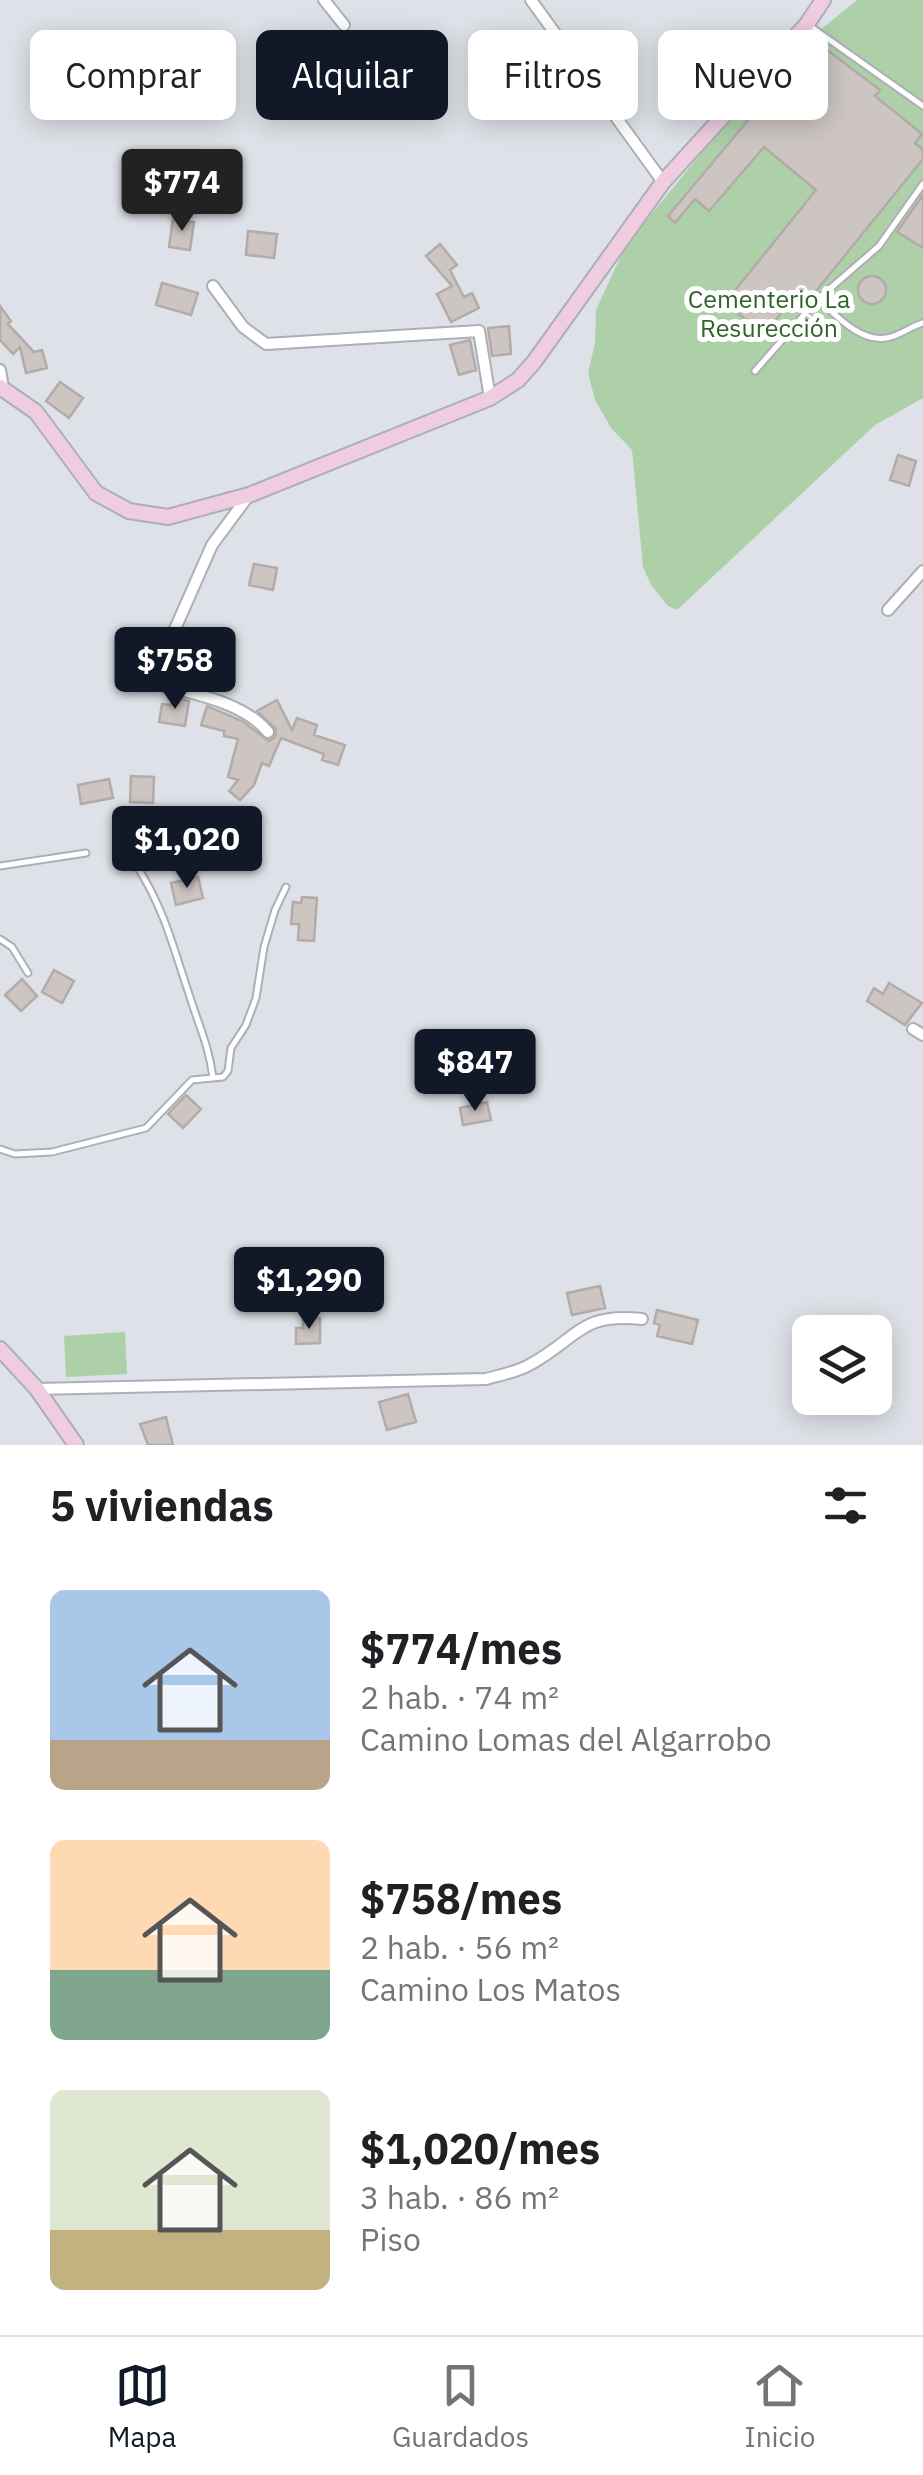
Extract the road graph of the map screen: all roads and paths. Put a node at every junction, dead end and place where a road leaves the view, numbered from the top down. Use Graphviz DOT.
graph roads {
  1 [pos="324,0"];
  2 [pos="531,0"];
  3 [pos="823,0"];
  4 [pos="807,24"];
  5 [pos="344,26"];
  6 [pos="923,106"];
  7 [pos="663,182"];
  8 [pos="923,184"];
  9 [pos="213,286"];
  10 [pos="818,299"];
  11 [pos="923,323"];
  12 [pos="0,370"];
  13 [pos="755,371"];
  14 [pos="1,387"];
  15 [pos="490,398"];
  16 [pos="249,495"];
  17 [pos="923,571"];
  18 [pos="888,610"];
  19 [pos="268,732"];
  20 [pos="86,853"];
  21 [pos="0,866"];
  22 [pos="138,868"];
  23 [pos="286,887"];
  24 [pos="0,939"];
  25 [pos="28,974"];
  26 [pos="213,1078"];
  27 [pos="0,1149"];
  28 [pos="642,1319"];
  29 [pos="0,1349"];
  30 [pos="37,1389"];
  31 [pos="76,1445"];
  1 -- 5 [label="street"];
  2 -- 7 [label="street"];
  3 -- 4 [label="street"];
  4 -- 6 [label="lane"];
  4 -- 7 [label="street"];
  7 -- 15 [label="street"];
  8 -- 10 [label="lane"];
  9 -- 15 [label="street"];
  10 -- 11 [label="lane"];
  10 -- 13 [label="lane"];
  12 -- 14 [label="street"];
  14 -- 16 [label="street"];
  15 -- 16 [label="street"];
  16 -- 19 [label="street"];
  17 -- 18 [label="street"];
  20 -- 21 [label="lane"];
  22 -- 26 [label="lane"];
  23 -- 26 [label="lane"];
  24 -- 25 [label="lane"];
  26 -- 27 [label="lane"];
  28 -- 30 [label="street"];
  29 -- 30 [label="street"];
  30 -- 31 [label="street"];
}
